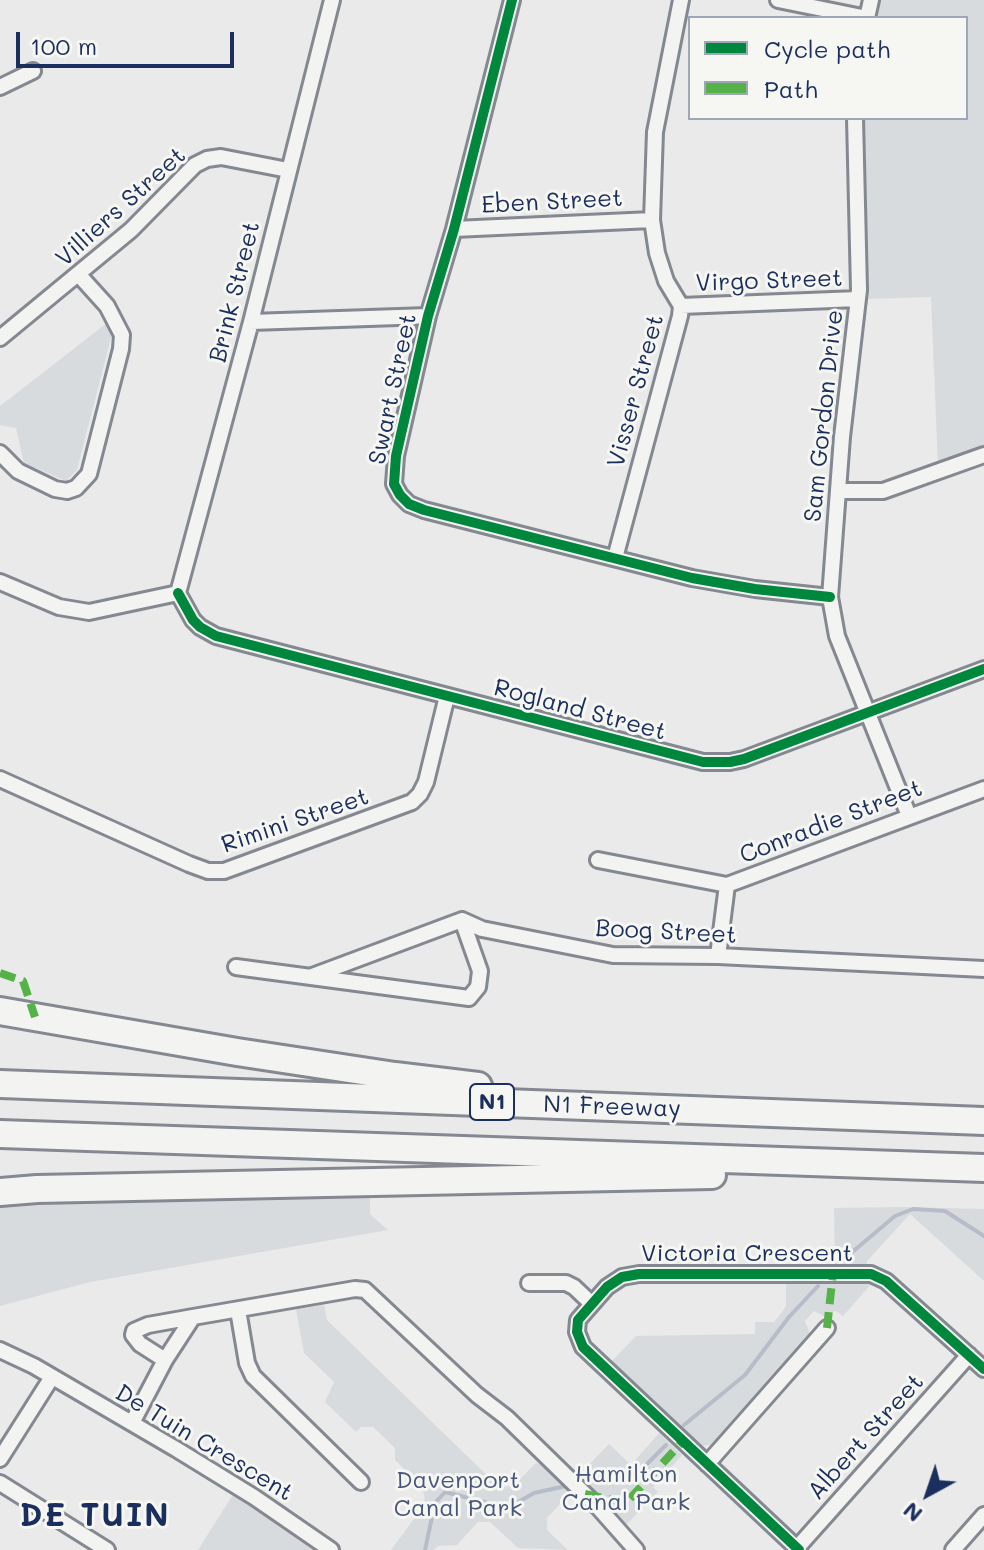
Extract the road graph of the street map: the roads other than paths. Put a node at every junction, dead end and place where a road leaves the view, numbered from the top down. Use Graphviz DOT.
graph roads {
  1 [pos="332,0"];
  2 [pos="512,0"];
  3 [pos="681,0"];
  4 [pos="778,0"];
  5 [pos="857,16"];
  6 [pos="33,71"];
  7 [pos="0,87"];
  8 [pos="855,120"];
  9 [pos="288,170"];
  10 [pos="652,220"];
  11 [pos="454,229"];
  12 [pos="79,275"];
  13 [pos="858,299"];
  14 [pos="681,306"];
  15 [pos="428,316"];
  16 [pos="251,322"];
  17 [pos="0,338"];
  18 [pos="0,453"];
  19 [pos="984,455"];
  20 [pos="838,491"];
  21 [pos="615,558"];
  22 [pos="0,582"];
  23 [pos="178,593"];
  24 [pos="830,597"];
  25 [pos="984,669"];
  26 [pos="447,696"];
  27 [pos="869,712"];
  28 [pos="0,779"];
  29 [pos="984,789"];
  30 [pos="909,816"];
  31 [pos="598,860"];
  32 [pos="727,885"];
  33 [pos="462,920"];
  34 [pos="718,956"];
  35 [pos="236,967"];
  36 [pos="984,969"];
  37 [pos="312,976"];
  38 [pos="0,1011"];
  39 [pos="0,1084"];
  40 [pos="823,1115"];
  41 [pos="984,1121"];
  42 [pos="0,1134"];
  43 [pos="911,1166"];
  44 [pos="984,1168"];
  45 [pos="0,1192"];
  46 [pos="529,1283"];
  47 [pos="592,1304"];
  48 [pos="238,1310"];
  49 [pos="193,1317"];
  50 [pos="827,1328"];
  51 [pos="0,1350"];
  52 [pos="969,1355"];
  53 [pos="165,1360"];
  54 [pos="984,1369"];
  55 [pos="52,1377"];
  56 [pos="132,1423"];
  57 [pos="0,1459"];
  58 [pos="707,1464"];
  59 [pos="361,1482"];
  60 [pos="0,1483"];
  61 [pos="984,1515"];
  62 [pos="798,1549"];
  63 [pos="957,1549"];
  64 [pos="107,1550"];
  65 [pos="331,1550"];
  66 [pos="636,1550"];
  1 -- 9 [label="street, Brink Street"];
  2 -- 11 [label="street, Swart Street"];
  3 -- 10 [label="street, Visser Street"];
  4 -- 5 [label="street"];
  6 -- 7 [label="street"];
  8 -- 13 [label="street, Sam Gordon Drive"];
  9 -- 12 [label="street, Villiers Street"];
  9 -- 16 [label="street, Brink Street"];
  10 -- 11 [label="street, Eben Street"];
  10 -- 14 [label="street, Visser Street"];
  11 -- 15 [label="street, Swart Street"];
  12 -- 17 [label="street, Villiers Street"];
  12 -- 18 [label="street"];
  13 -- 14 [label="street, Virgo Street"];
  13 -- 20 [label="street, Sam Gordon Drive"];
  14 -- 21 [label="street, Visser Street"];
  15 -- 16 [label="street"];
  15 -- 21 [label="street, Swart Street"];
  16 -- 23 [label="street, Brink Street"];
  19 -- 20 [label="street"];
  20 -- 24 [label="street, Sam Gordon Drive"];
  21 -- 24 [label="street, Swart Street"];
  22 -- 23 [label="street"];
  23 -- 26 [label="street, Rogland Street"];
  24 -- 27 [label="street, Sam Gordon Drive"];
  25 -- 27 [label="street, Rogland Street"];
  26 -- 27 [label="street, Rogland Street"];
  26 -- 28 [label="street, Rimini Street"];
  27 -- 30 [label="street, Sam Gordon Drive"];
  29 -- 30 [label="street, Conradie Street"];
  30 -- 32 [label="street, Conradie Street"];
  31 -- 32 [label="street, Conradie Street"];
  32 -- 34 [label="street"];
  33 -- 34 [label="street, Boog Street"];
  33 -- 37 [label="street"];
  33 -- 37 [label="street"];
  34 -- 36 [label="street, Boog Street"];
  35 -- 37 [label="street"];
  38 -- 40 [label="highway"];
  39 -- 40 [label="highway, N1 Freeway / N1"];
  40 -- 41 [label="highway, N1 Freeway / N1"];
  42 -- 43 [label="highway, N1 Freeway / N1"];
  43 -- 44 [label="highway, N1 Freeway / N1"];
  43 -- 45 [label="highway"];
  46 -- 47 [label="street"];
  47 -- 52 [label="street, Victoria Crescent"];
  47 -- 58 [label="street, Victoria Crescent"];
  48 -- 49 [label="street"];
  48 -- 59 [label="street"];
  48 -- 66 [label="street"];
  49 -- 53 [label="street"];
  49 -- 53 [label="street"];
  50 -- 58 [label="street"];
  51 -- 55 [label="street, De Tuin Crescent"];
  52 -- 54 [label="street, Victoria Crescent"];
  52 -- 62 [label="street, Albert Street"];
  53 -- 56 [label="street"];
  55 -- 56 [label="street, De Tuin Crescent"];
  55 -- 57 [label="street"];
  56 -- 65 [label="street, De Tuin Crescent"];
  58 -- 62 [label="street, Victoria Crescent"];
  60 -- 64 [label="street"];
  61 -- 63 [label="street"];
}
